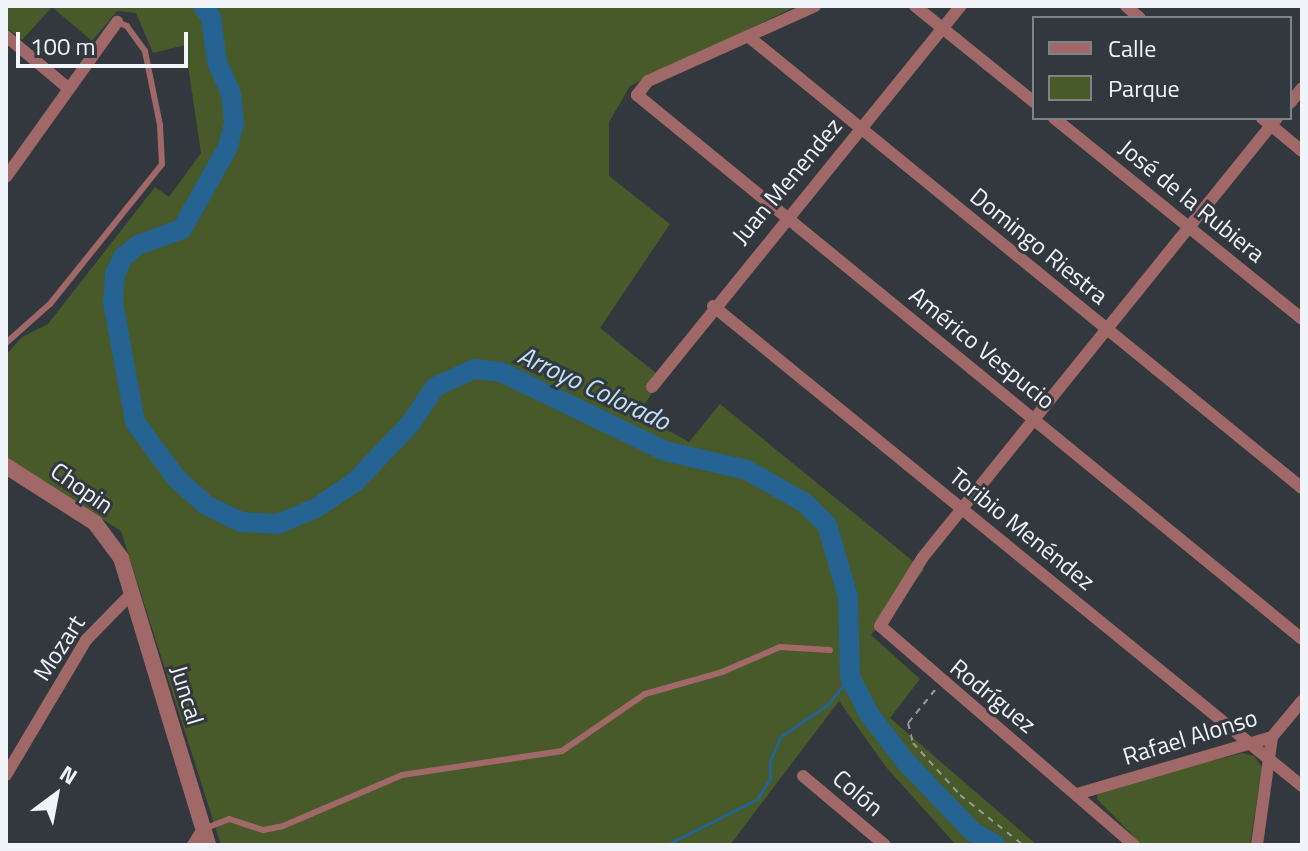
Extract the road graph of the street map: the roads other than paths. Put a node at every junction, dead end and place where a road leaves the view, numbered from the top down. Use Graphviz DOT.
graph roads {
  1 [pos="815,6"];
  2 [pos="915,6"];
  3 [pos="961,6"];
  4 [pos="117,22"];
  5 [pos="942,29"];
  6 [pos="6,36"];
  7 [pos="749,37"];
  8 [pos="68,88"];
  9 [pos="1032,100"];
  10 [pos="1056,120"];
  11 [pos="1270,120"];
  12 [pos="859,129"];
  13 [pos="1302,151"];
  14 [pos="6,177"];
  15 [pos="786,216"];
  16 [pos="1189,228"];
  17 [pos="713,306"];
  18 [pos="1302,319"];
  19 [pos="1108,331"];
  20 [pos="6,343"];
  21 [pos="652,387"];
  22 [pos="1035,419"];
  23 [pos="6,466"];
  24 [pos="1302,488"];
  25 [pos="962,509"];
  26 [pos="121,558"];
  27 [pos="132,593"];
  28 [pos="1302,639"];
  29 [pos="830,650"];
  30 [pos="1302,701"];
  31 [pos="1272,737"];
  32 [pos="1250,743"];
  33 [pos="1268,758"];
  34 [pos="6,775"];
  35 [pos="803,776"];
  36 [pos="1302,786"];
  37 [pos="1077,794"];
  38 [pos="205,837"];
  39 [pos="193,845"];
  40 [pos="885,845"];
  41 [pos="1134,845"];
  42 [pos="1257,845"];
  1 -- 7 [label="street"];
  2 -- 5 [label="street"];
  3 -- 5 [label="street, Juan Menendez"];
  4 -- 8 [label="street"];
  4 -- 20 [label="lane"];
  5 -- 9 [label="street"];
  5 -- 12 [label="street, Juan Menendez"];
  6 -- 8 [label="street"];
  7 -- 12 [label="street, Domingo Riestra"];
  7 -- 15 [label="street, Américo Vespucio"];
  8 -- 14 [label="street"];
  10 -- 16 [label="street, José de la Rubiera"];
  11 -- 13 [label="street"];
  11 -- 16 [label="street"];
  12 -- 15 [label="street, Juan Menendez"];
  12 -- 19 [label="street, Domingo Riestra"];
  15 -- 17 [label="street, Juan Menendez"];
  15 -- 22 [label="street, Américo Vespucio"];
  16 -- 18 [label="street, José de la Rubiera"];
  16 -- 19 [label="street"];
  17 -- 21 [label="street, Juan Menendez"];
  17 -- 25 [label="street, Toribio Menéndez"];
  19 -- 22 [label="street"];
  19 -- 24 [label="street, Domingo Riestra"];
  22 -- 25 [label="street"];
  22 -- 28 [label="street, Américo Vespucio"];
  23 -- 26 [label="street, Chopin"];
  25 -- 32 [label="street, Toribio Menéndez"];
  25 -- 37 [label="street, Rodríguez"];
  26 -- 27 [label="street, Juncal"];
  27 -- 34 [label="street, Mozart"];
  27 -- 38 [label="street, Juncal"];
  29 -- 38 [label="lane"];
  30 -- 31 [label="street, Rafael Alonso"];
  31 -- 32 [label="street, Rafael Alonso"];
  31 -- 33 [label="street"];
  32 -- 33 [label="street, Toribio Menéndez"];
  32 -- 37 [label="street, Rafael Alonso"];
  33 -- 36 [label="street, Toribio Menéndez"];
  33 -- 42 [label="street"];
  35 -- 40 [label="street, Colón"];
  37 -- 41 [label="street, Rodríguez"];
  38 -- 39 [label="street"];
}
